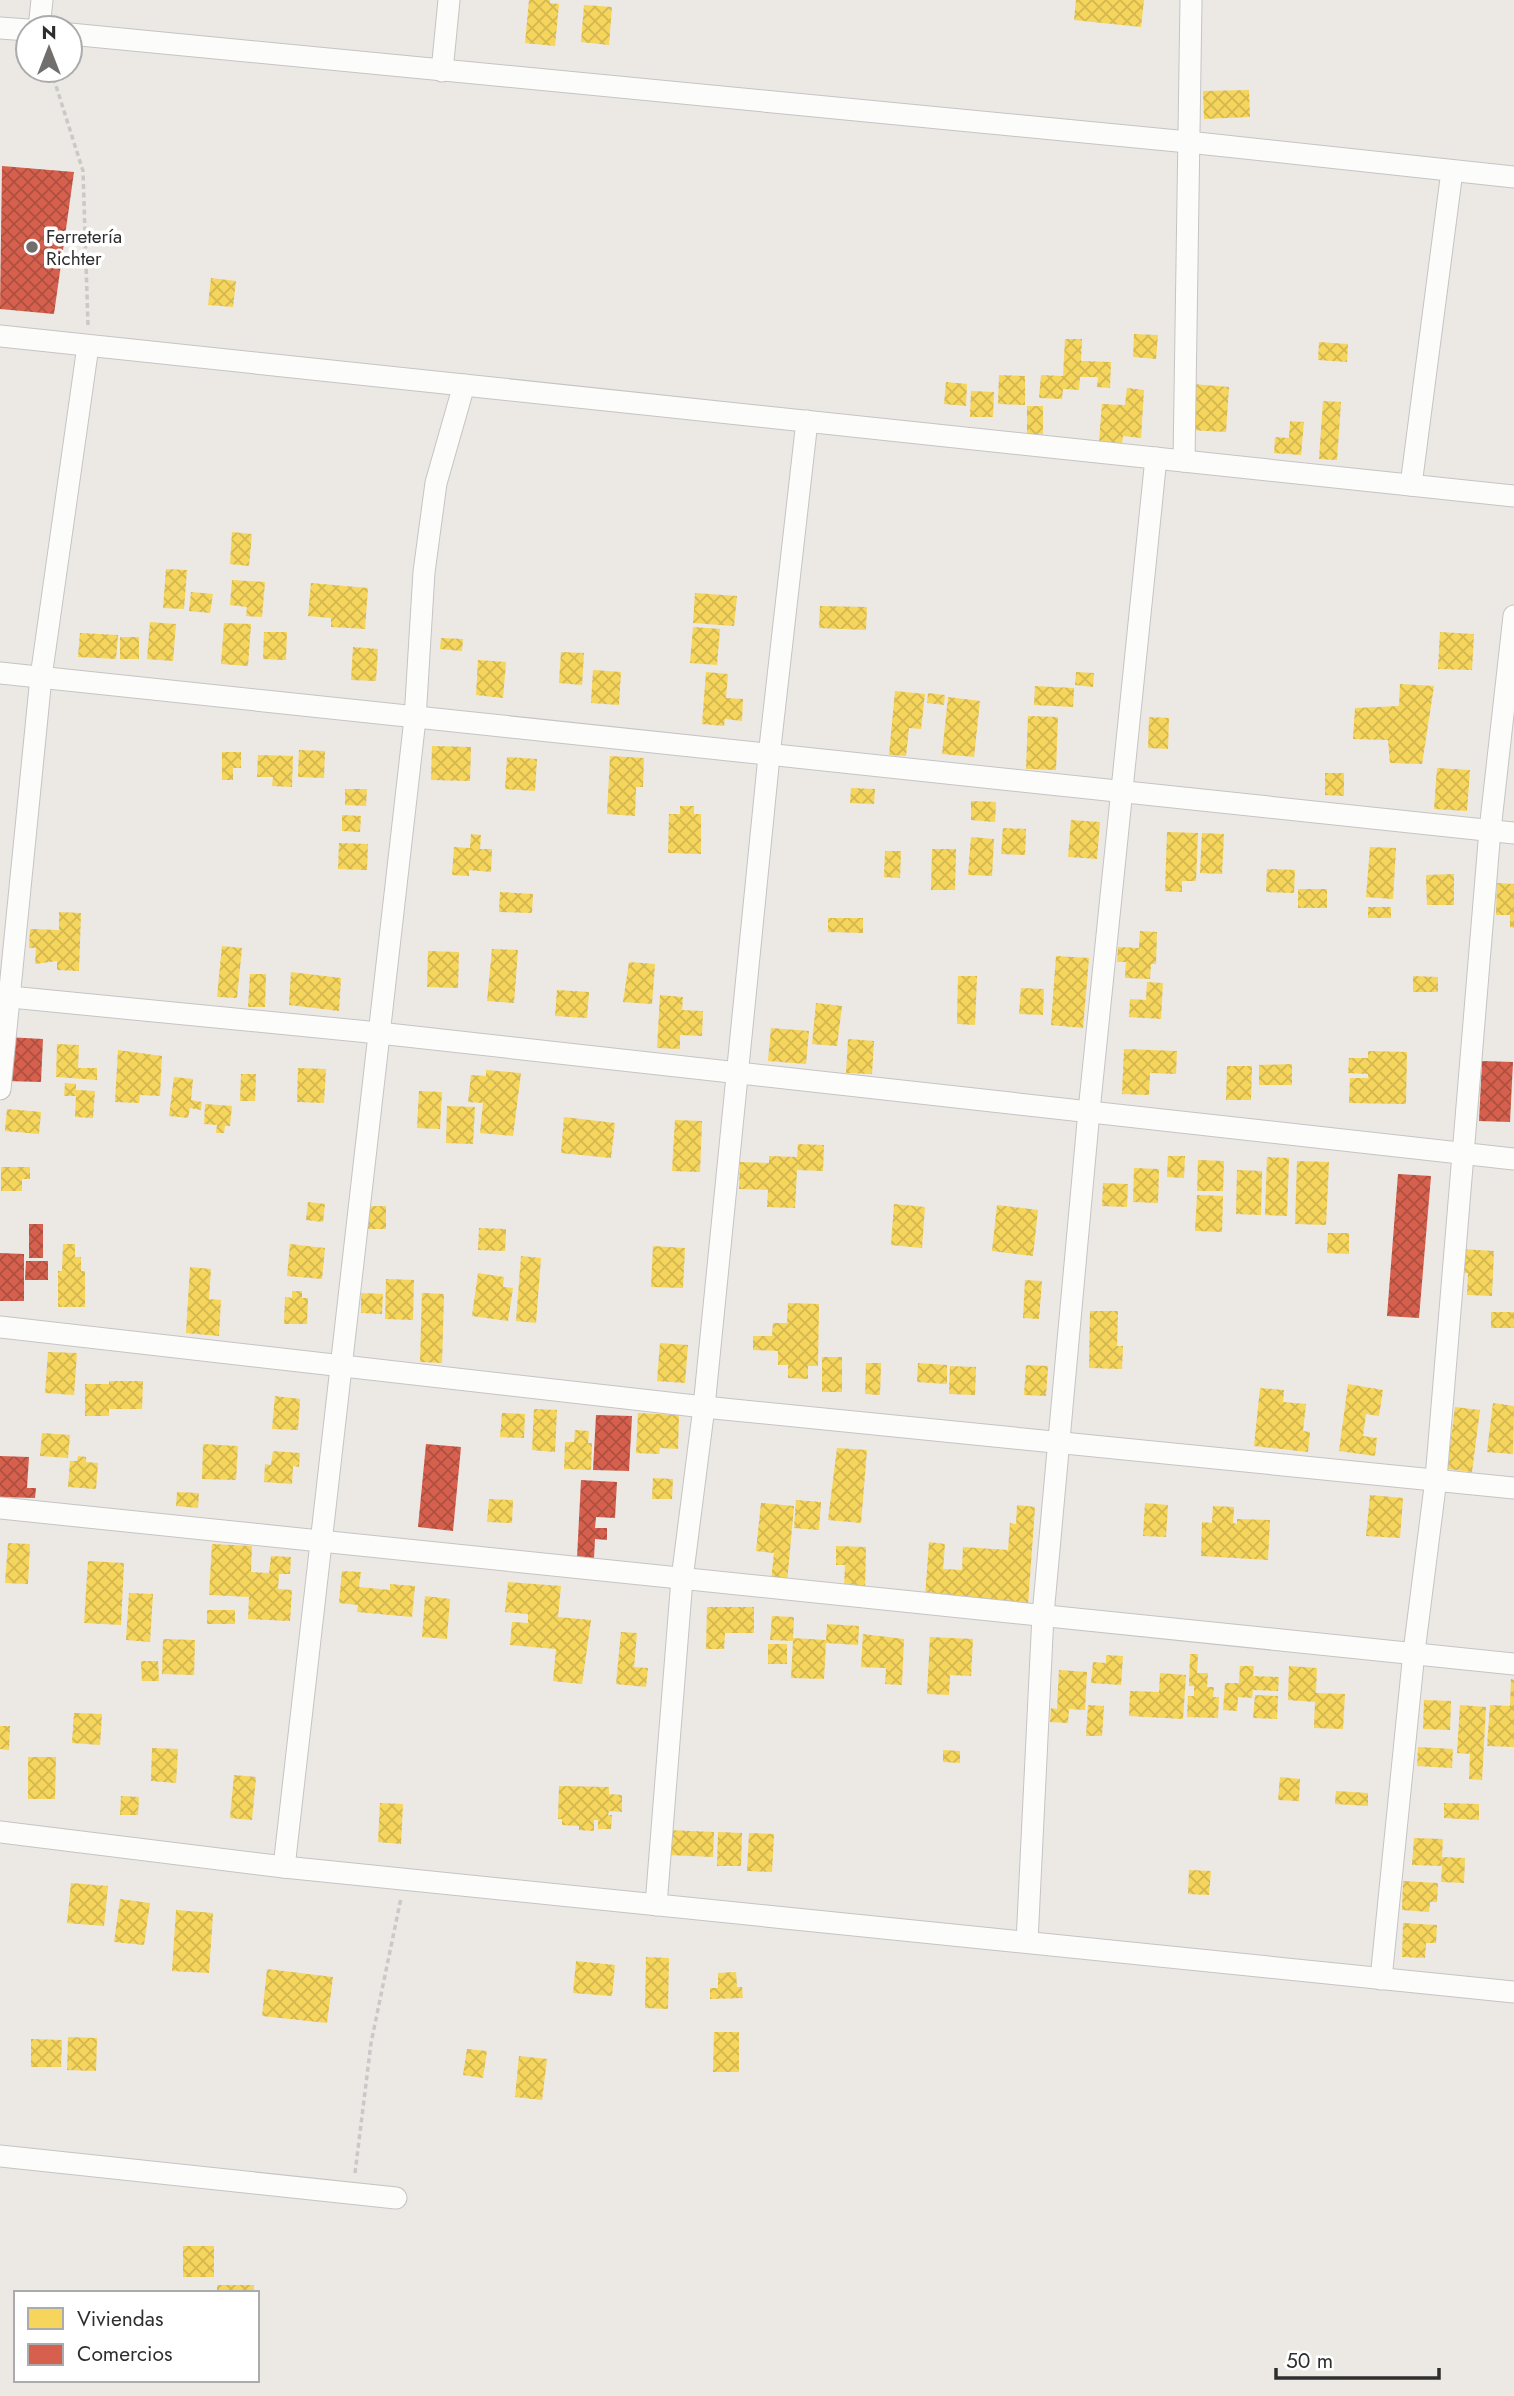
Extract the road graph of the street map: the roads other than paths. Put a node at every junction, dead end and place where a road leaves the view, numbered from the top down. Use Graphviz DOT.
graph roads {
  1 [pos="449,0"];
  2 [pos="1191,0"];
  3 [pos="84,35"];
  4 [pos="442,71"];
  5 [pos="1188,142"];
  6 [pos="1452,171"];
  7 [pos="1514,177"];
  8 [pos="0,336"];
  9 [pos="88,345"];
  10 [pos="464,385"];
  11 [pos="807,421"];
  12 [pos="1156,458"];
  13 [pos="1184,461"];
  14 [pos="1411,485"];
  15 [pos="1514,496"];
  16 [pos="1514,616"];
  17 [pos="0,673"];
  18 [pos="41,677"];
  19 [pos="415,719"];
  20 [pos="769,756"];
  21 [pos="1122,792"];
  22 [pos="1490,830"];
  23 [pos="1514,833"];
  24 [pos="5,997"];
  25 [pos="379,1033"];
  26 [pos="738,1073"];
  27 [pos="0,1089"];
  28 [pos="1089,1111"];
  29 [pos="1464,1154"];
  30 [pos="1514,1159"];
  31 [pos="0,1327"];
  32 [pos="341,1363"];
  33 [pos="704,1407"];
  34 [pos="1060,1442"];
  35 [pos="1436,1479"];
  36 [pos="1514,1488"];
  37 [pos="0,1508"];
  38 [pos="321,1542"];
  39 [pos="682,1579"];
  40 [pos="1043,1615"];
  41 [pos="1414,1652"];
  42 [pos="1514,1664"];
  43 [pos="0,1832"];
  44 [pos="284,1867"];
  45 [pos="656,1905"];
  46 [pos="1027,1942"];
  47 [pos="1381,1979"];
  48 [pos="1514,1992"];
  49 [pos="0,2156"];
  50 [pos="396,2198"];
  1 -- 4 [label="street"];
  2 -- 5 [label="street"];
  3 -- 4 [label="street"];
  4 -- 5 [label="street"];
  5 -- 6 [label="street"];
  5 -- 13 [label="street"];
  6 -- 7 [label="street"];
  6 -- 14 [label="street"];
  8 -- 9 [label="street"];
  9 -- 10 [label="street"];
  9 -- 18 [label="street"];
  10 -- 11 [label="street"];
  10 -- 19 [label="street"];
  11 -- 12 [label="street"];
  11 -- 20 [label="street"];
  12 -- 13 [label="street"];
  12 -- 21 [label="street"];
  13 -- 14 [label="street"];
  14 -- 15 [label="street"];
  16 -- 22 [label="street"];
  17 -- 18 [label="street"];
  18 -- 19 [label="street"];
  18 -- 24 [label="street"];
  19 -- 20 [label="street"];
  19 -- 25 [label="street"];
  20 -- 21 [label="street"];
  20 -- 26 [label="street"];
  21 -- 22 [label="street"];
  21 -- 28 [label="street"];
  22 -- 23 [label="street"];
  22 -- 29 [label="street"];
  24 -- 25 [label="street"];
  24 -- 27 [label="street"];
  25 -- 26 [label="street"];
  25 -- 32 [label="street"];
  26 -- 28 [label="street"];
  26 -- 33 [label="street"];
  28 -- 29 [label="street"];
  28 -- 34 [label="street"];
  29 -- 30 [label="street"];
  29 -- 35 [label="street"];
  31 -- 32 [label="street"];
  32 -- 33 [label="street"];
  32 -- 38 [label="street"];
  33 -- 34 [label="street"];
  33 -- 39 [label="street"];
  34 -- 35 [label="street"];
  34 -- 40 [label="street"];
  35 -- 36 [label="street"];
  35 -- 41 [label="street"];
  37 -- 38 [label="street"];
  38 -- 39 [label="street"];
  38 -- 44 [label="street"];
  39 -- 40 [label="street"];
  39 -- 45 [label="street"];
  40 -- 41 [label="street"];
  40 -- 46 [label="street"];
  41 -- 42 [label="street"];
  41 -- 47 [label="street"];
  43 -- 44 [label="street"];
  44 -- 45 [label="street"];
  45 -- 46 [label="street"];
  46 -- 47 [label="street"];
  47 -- 48 [label="street"];
  49 -- 50 [label="street"];
}
